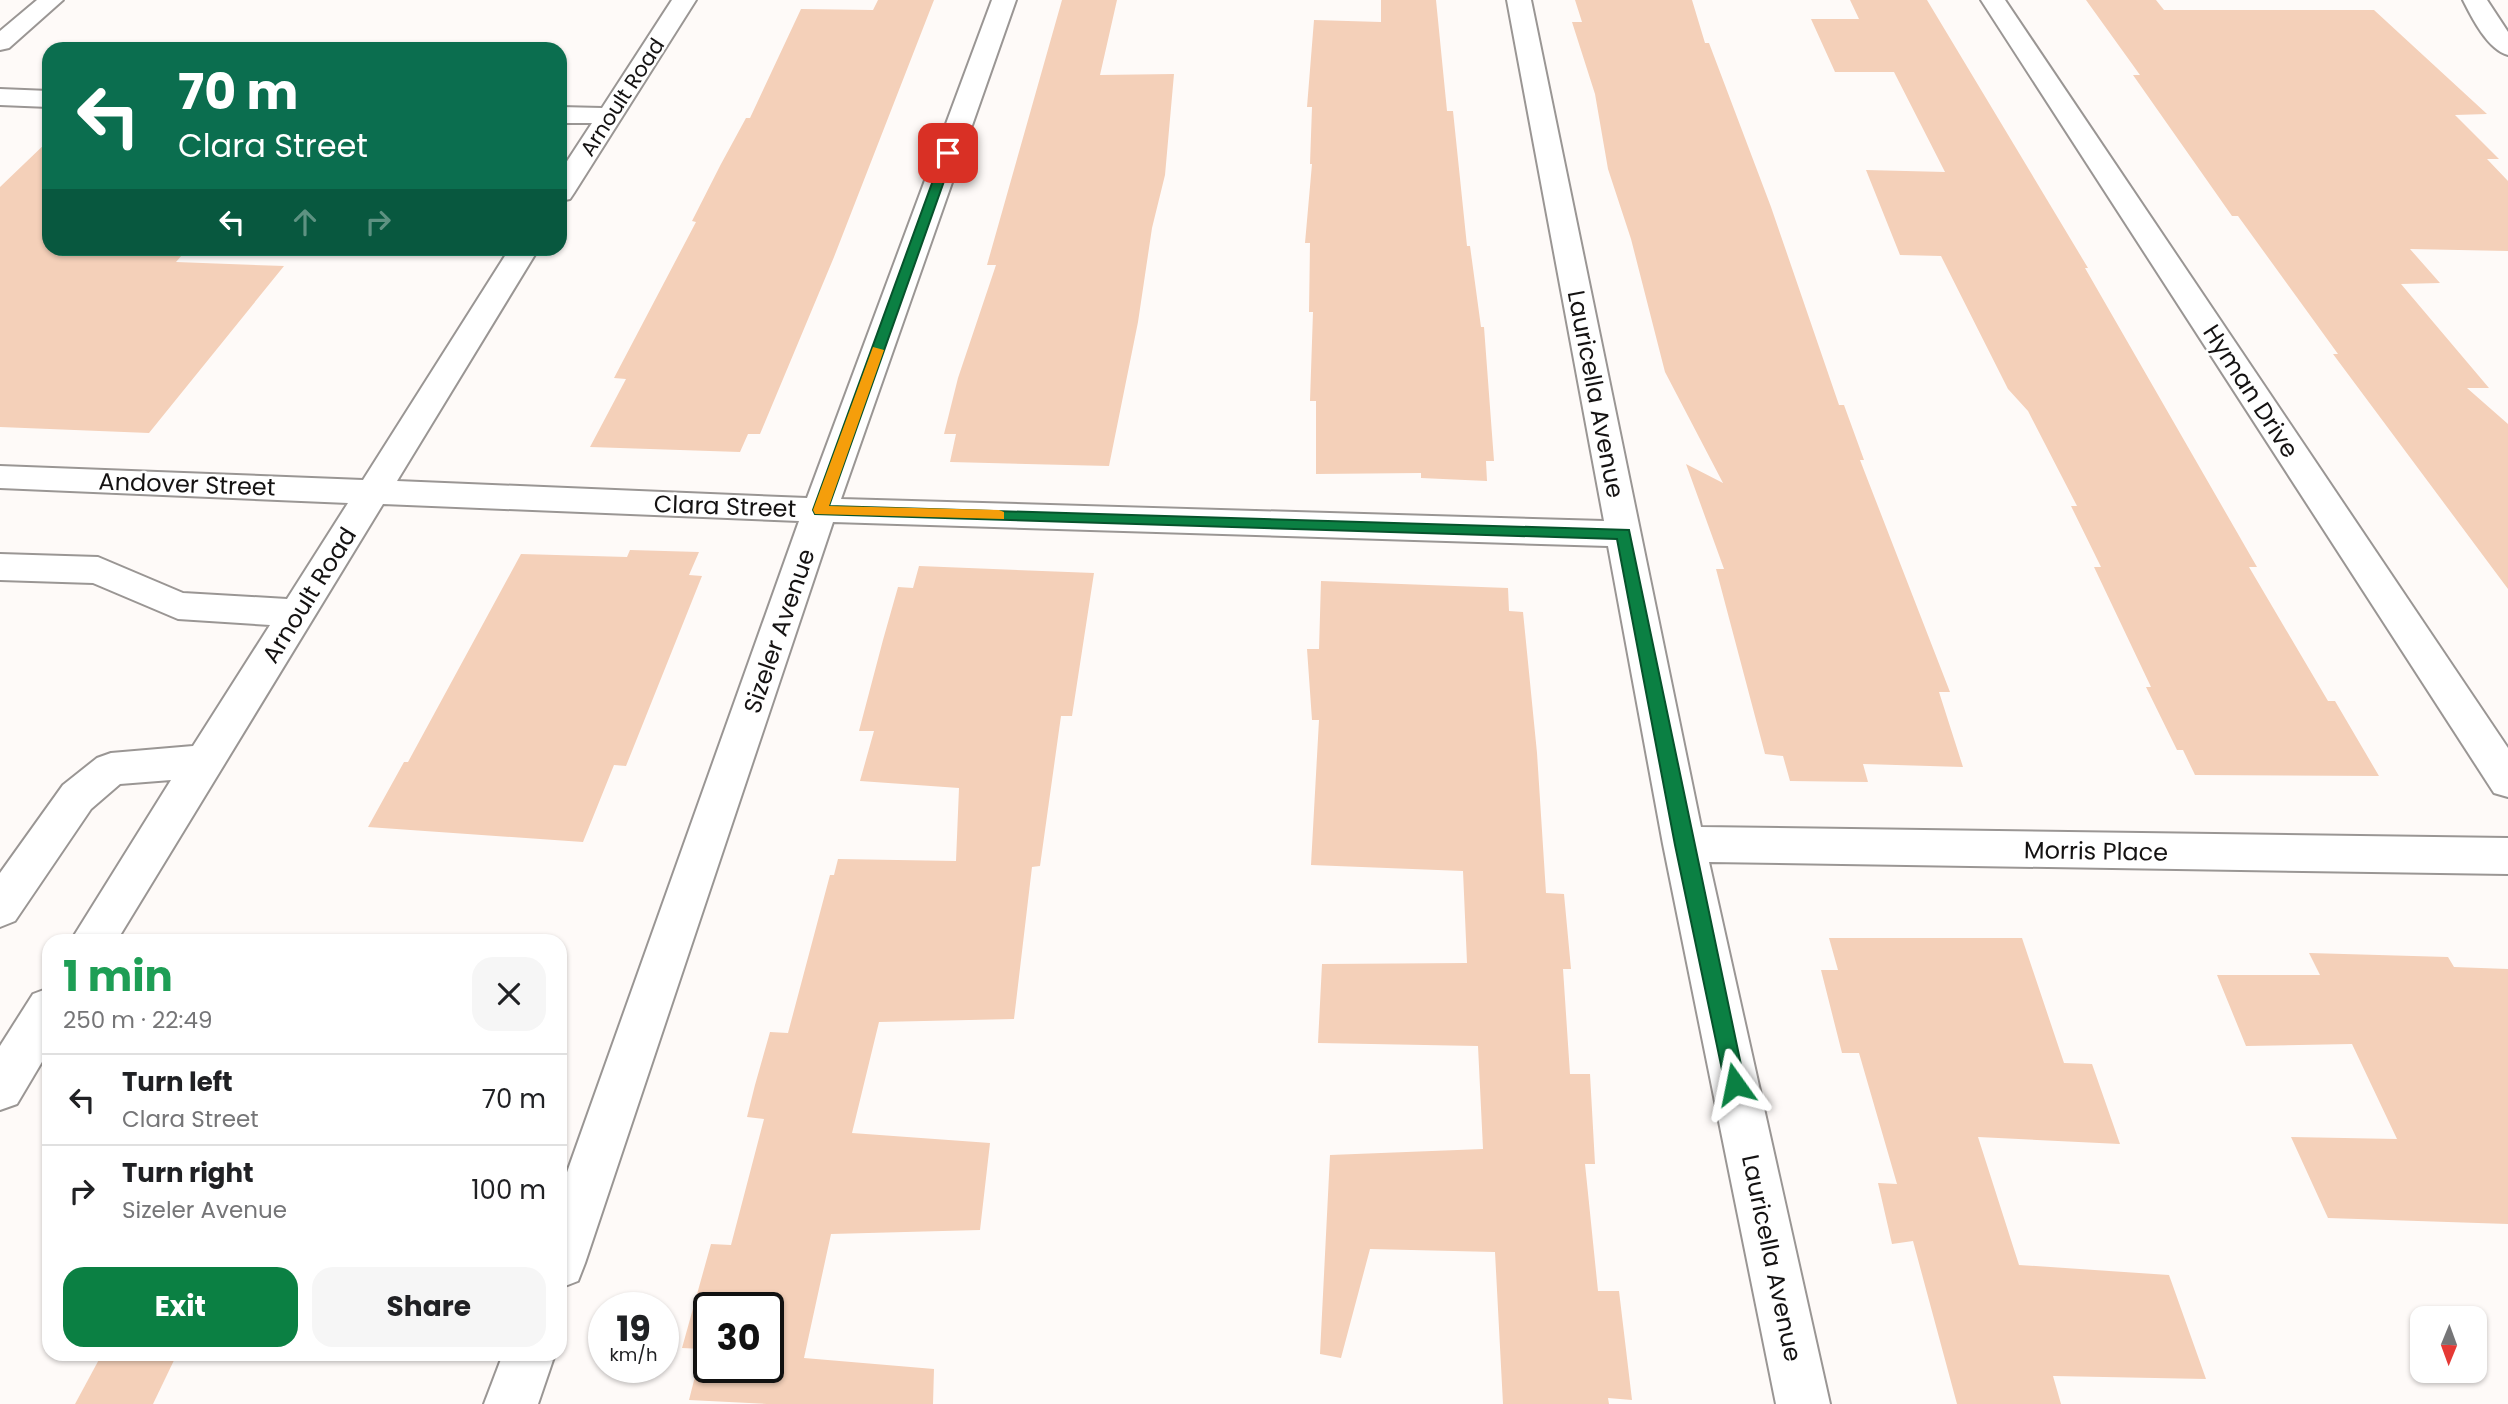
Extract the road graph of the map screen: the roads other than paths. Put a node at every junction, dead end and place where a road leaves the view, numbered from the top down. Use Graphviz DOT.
graph roads {
  1 [pos="51,0"];
  2 [pos="684,0"];
  3 [pos="1004,0"];
  4 [pos="1519,0"];
  5 [pos="1993,0"];
  6 [pos="2475,0"];
  7 [pos="0,43"];
  8 [pos="2508,47"];
  9 [pos="0,97"];
  10 [pos="42,99"];
  11 [pos="567,114"];
  12 [pos="609,116"];
  13 [pos="567,182"];
  14 [pos="520,256"];
  15 [pos="0,477"];
  16 [pos="373,491"];
  17 [pos="820,510"];
  18 [pos="1623,534"];
  19 [pos="0,567"];
  20 [pos="298,613"];
  21 [pos="205,761"];
  22 [pos="2508,781"];
  23 [pos="1684,845"];
  24 [pos="2508,856"];
  25 [pos="0,908"];
  26 [pos="97,934"];
  27 [pos="42,1020"];
  28 [pos="0,1088"];
  29 [pos="567,1244"];
  30 [pos="526,1361"];
  31 [pos="512,1404"];
  32 [pos="1803,1404"];
  1 -- 7 [label="street"];
  2 -- 12 [label="street, Arnoult Road"];
  3 -- 17 [label="street, Sizeler Avenue"];
  4 -- 18 [label="street, Lauricella Avenue"];
  5 -- 22 [label="street, Hyman Drive"];
  6 -- 8 [label="street"];
  9 -- 10 [label="street"];
  11 -- 12 [label="street"];
  12 -- 13 [label="street, Arnoult Road"];
  14 -- 16 [label="street, Arnoult Road"];
  15 -- 16 [label="street, Andover Street"];
  16 -- 17 [label="street, Clara Street"];
  16 -- 20 [label="street, Arnoult Road"];
  17 -- 18 [label="street, Clara Street"];
  17 -- 29 [label="street, Sizeler Avenue"];
  18 -- 23 [label="street, Lauricella Avenue"];
  19 -- 20 [label="street"];
  20 -- 21 [label="street, Arnoult Road"];
  21 -- 25 [label="street"];
  21 -- 26 [label="street, Arnoult Road"];
  23 -- 24 [label="street, Morris Place"];
  23 -- 32 [label="street, Lauricella Avenue"];
  27 -- 28 [label="street"];
  30 -- 31 [label="street"];
}
